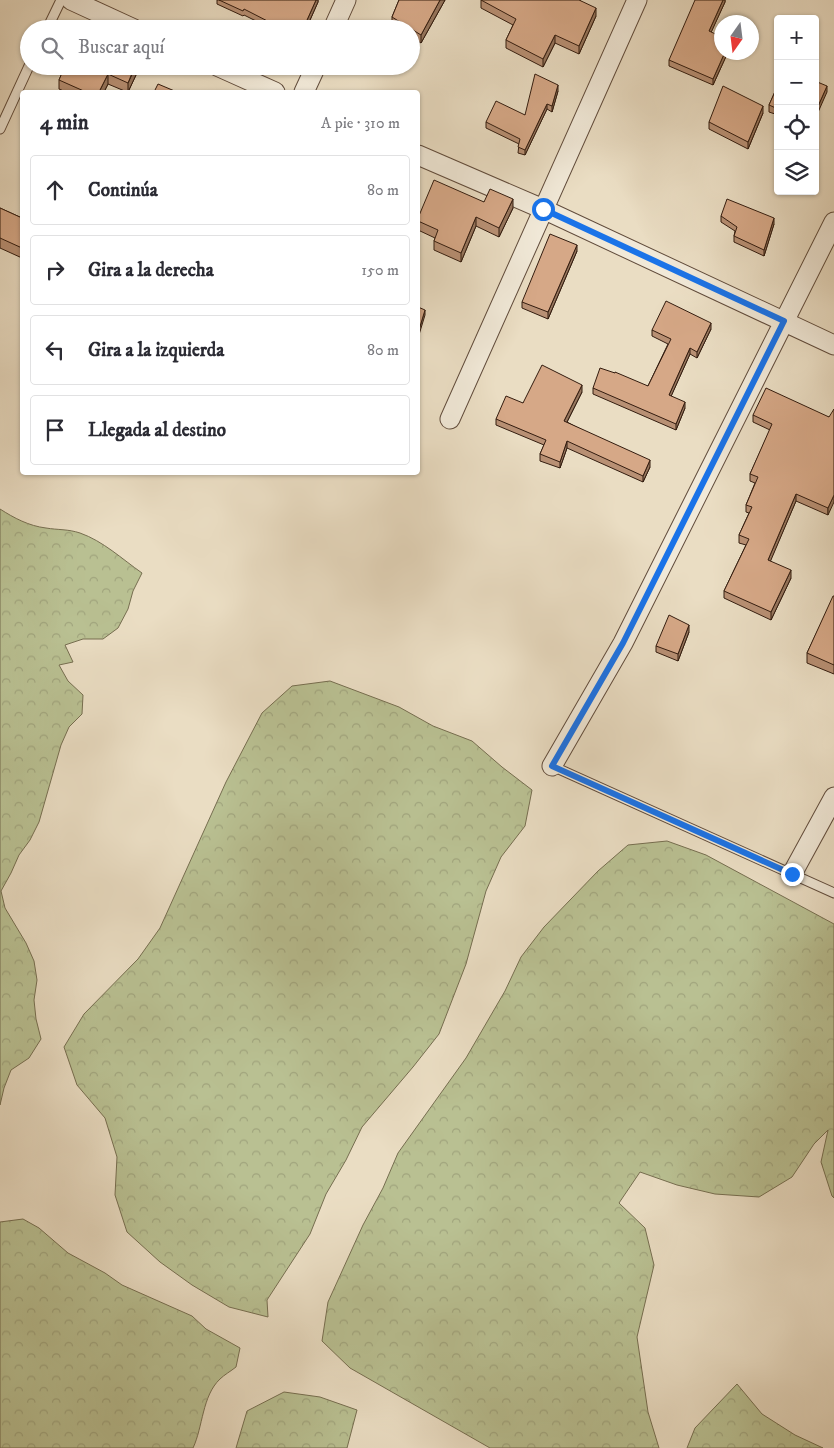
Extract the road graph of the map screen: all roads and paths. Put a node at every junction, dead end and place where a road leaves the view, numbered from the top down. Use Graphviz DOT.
graph roads {
  1 [pos="61,0"];
  2 [pos="71,0"];
  3 [pos="346,0"];
  4 [pos="637,0"];
  5 [pos="51,20"];
  6 [pos="114,20"];
  7 [pos="337,20"];
  8 [pos="26,75"];
  9 [pos="237,75"];
  10 [pos="312,75"];
  11 [pos="271,90"];
  12 [pos="305,90"];
  13 [pos="0,129"];
  14 [pos="420,156"];
  15 [pos="543,209"];
  16 [pos="834,222"];
  17 [pos="784,321"];
  18 [pos="834,345"];
  19 [pos="450,419"];
  20 [pos="552,766"];
  21 [pos="834,797"];
  22 [pos="792,874"];
  23 [pos="834,893"];
  1 -- 5 [label="lane"];
  2 -- 6 [label="street"];
  3 -- 7 [label="street"];
  4 -- 15 [label="street"];
  8 -- 13 [label="lane"];
  9 -- 11 [label="street"];
  10 -- 12 [label="street"];
  14 -- 15 [label="street"];
  15 -- 17 [label="street"];
  15 -- 19 [label="street"];
  16 -- 17 [label="street"];
  17 -- 18 [label="street"];
  17 -- 20 [label="street"];
  20 -- 22 [label="lane"];
  21 -- 22 [label="street"];
  22 -- 23 [label="lane"];
}
